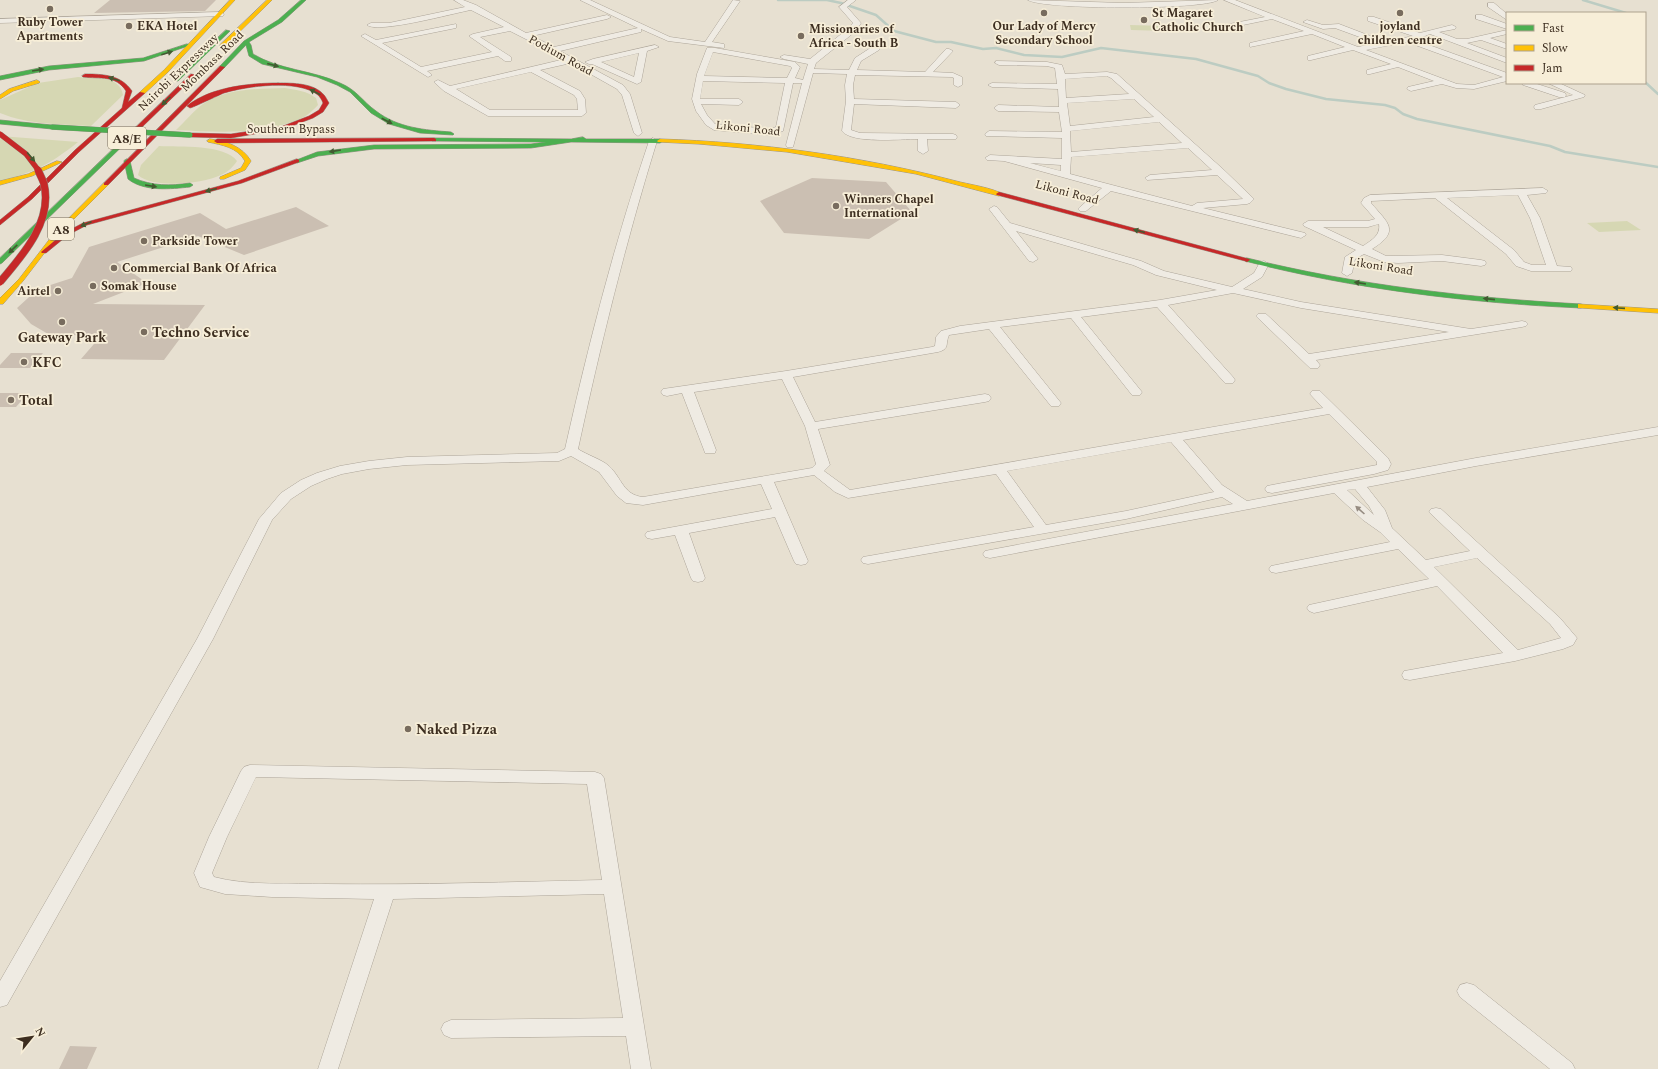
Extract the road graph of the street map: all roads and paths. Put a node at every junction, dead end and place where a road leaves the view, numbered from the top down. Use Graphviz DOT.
graph roads {
  1 [pos="233,0"];
  2 [pos="242,0"];
  3 [pos="260,0"];
  4 [pos="270,0"];
  5 [pos="304,0"];
  6 [pos="458,0"];
  7 [pos="584,0"];
  8 [pos="852,0"];
  9 [pos="1032,0"];
  10 [pos="1214,0"];
  11 [pos="1228,0"];
  12 [pos="736,1"];
  13 [pos="1253,2"];
  14 [pos="1491,5"];
  15 [pos="283,6"];
  16 [pos="473,7"];
  17 [pos="222,11"];
  18 [pos="1504,15"];
  19 [pos="606,17"];
  20 [pos="1273,17"];
  21 [pos="1371,19"];
  22 [pos="441,20"];
  23 [pos="0,21"];
  24 [pos="1307,22"];
  25 [pos="371,24"];
  26 [pos="1295,25"];
  27 [pos="1452,27"];
  28 [pos="1506,27"];
  29 [pos="512,28"];
  30 [pos="1217,29"];
  31 [pos="638,30"];
  32 [pos="463,31"];
  33 [pos="1312,32"];
  34 [pos="1430,32"];
  35 [pos="1506,32"];
  36 [pos="261,33"];
  37 [pos="526,35"];
  38 [pos="365,36"];
  39 [pos="1421,36"];
  40 [pos="1483,38"];
  41 [pos="1408,40"];
  42 [pos="1456,41"];
  43 [pos="246,42"];
  44 [pos="375,42"];
  45 [pos="192,44"];
  46 [pos="707,44"];
  47 [pos="1253,45"];
  48 [pos="1386,45"];
  49 [pos="1506,46"];
  50 [pos="655,47"];
  51 [pos="876,47"];
  52 [pos="1355,48"];
  53 [pos="644,49"];
  54 [pos="553,50"];
  55 [pos="949,51"];
  56 [pos="498,54"];
  57 [pos="1311,58"];
  58 [pos="508,59"];
  59 [pos="593,61"];
  60 [pos="1506,61"];
  61 [pos="576,62"];
  62 [pos="812,62"];
  63 [pos="999,63"];
  64 [pos="1398,65"];
  65 [pos="532,69"];
  66 [pos="810,71"];
  67 [pos="1370,72"];
  68 [pos="850,73"];
  69 [pos="926,74"];
  70 [pos="75,76"];
  71 [pos="1506,77"];
  72 [pos="1506,77"];
  73 [pos="0,78"];
  74 [pos="700,78"];
  75 [pos="1062,78"];
  76 [pos="47,80"];
  77 [pos="790,80"];
  78 [pos="807,81"];
  79 [pos="1442,81"];
  80 [pos="438,82"];
  81 [pos="1533,84"];
  82 [pos="1555,84"];
  83 [pos="958,85"];
  84 [pos="992,85"];
  85 [pos="1061,87"];
  86 [pos="447,89"];
  87 [pos="1411,89"];
  88 [pos="1137,96"];
  89 [pos="0,97"];
  90 [pos="1570,98"];
  91 [pos="696,101"];
  92 [pos="719,101"];
  93 [pos="850,101"];
  94 [pos="739,102"];
  95 [pos="956,104"];
  96 [pos="1063,106"];
  97 [pos="1538,107"];
  98 [pos="124,108"];
  99 [pos="998,108"];
  100 [pos="176,113"];
  101 [pos="0,116"];
  102 [pos="1163,119"];
  103 [pos="0,122"];
  104 [pos="708,124"];
  105 [pos="38,126"];
  106 [pos="0,130"];
  107 [pos="50,131"];
  108 [pos="1066,132"];
  109 [pos="638,133"];
  110 [pos="0,134"];
  111 [pos="989,134"];
  112 [pos="467,135"];
  113 [pos="229,136"];
  114 [pos="922,137"];
  115 [pos="954,137"];
  116 [pos="113,139"];
  117 [pos="583,139"];
  118 [pos="217,141"];
  119 [pos="653,141"];
  120 [pos="1191,145"];
  121 [pos="788,148"];
  122 [pos="77,151"];
  123 [pos="923,151"];
  124 [pos="990,158"];
  125 [pos="1066,158"];
  126 [pos="1005,159"];
  127 [pos="128,161"];
  128 [pos="1221,172"];
  129 [pos="1065,176"];
  130 [pos="1150,178"];
  131 [pos="1120,180"];
  132 [pos="0,183"];
  133 [pos="1094,184"];
  134 [pos="1109,187"];
  135 [pos="1543,191"];
  136 [pos="56,192"];
  137 [pos="1521,192"];
  138 [pos="1437,196"];
  139 [pos="1187,208"];
  140 [pos="994,209"];
  141 [pos="1083,209"];
  142 [pos="35,212"];
  143 [pos="1244,214"];
  144 [pos="1226,217"];
  145 [pos="1382,220"];
  146 [pos="0,223"];
  147 [pos="1007,225"];
  148 [pos="1301,236"];
  149 [pos="1363,250"];
  150 [pos="44,252"];
  151 [pos="1033,259"];
  152 [pos="0,262"];
  153 [pos="1481,263"];
  154 [pos="1264,264"];
  155 [pos="1567,268"];
  156 [pos="1553,269"];
  157 [pos="1347,273"];
  158 [pos="0,282"];
  159 [pos="1234,290"];
  160 [pos="1628,300"];
  161 [pos="0,302"];
  162 [pos="1160,303"];
  163 [pos="1657,312"];
  164 [pos="1074,315"];
  165 [pos="1262,316"];
  166 [pos="1522,324"];
  167 [pos="992,325"];
  168 [pos="1470,332"];
  169 [pos="786,375"];
  170 [pos="1229,380"];
  171 [pos="687,390"];
  172 [pos="667,392"];
  173 [pos="1136,392"];
  174 [pos="1316,394"];
  175 [pos="984,398"];
  176 [pos="1055,403"];
  177 [pos="1332,410"];
  178 [pos="811,426"];
  179 [pos="1658,431"];
  180 [pos="1174,438"];
  181 [pos="710,450"];
  182 [pos="571,451"];
  183 [pos="999,469"];
  184 [pos="816,471"];
  185 [pos="766,480"];
  186 [pos="1358,484"];
  187 [pos="1337,488"];
  188 [pos="1272,490"];
  189 [pos="1217,491"];
  190 [pos="1245,506"];
  191 [pos="1228,509"];
  192 [pos="779,512"];
  193 [pos="1436,512"];
  194 [pos="1042,529"];
  195 [pos="1385,529"];
  196 [pos="681,531"];
  197 [pos="652,535"];
  198 [pos="1400,544"];
  199 [pos="1479,553"];
  200 [pos="990,554"];
  201 [pos="868,560"];
  202 [pos="801,561"];
  203 [pos="1423,564"];
  204 [pos="1276,569"];
  205 [pos="698,578"];
  206 [pos="1440,581"];
  207 [pos="1314,608"];
  208 [pos="1515,656"];
  209 [pos="1410,675"];
  210 [pos="613,887"];
  211 [pos="386,892"];
  212 [pos="1467,991"];
  213 [pos="0,999"];
  214 [pos="634,1027"];
  215 [pos="451,1029"];
  216 [pos="328,1069"];
  217 [pos="641,1069"];
  218 [pos="1565,1069"];
  1 -- 17 [label="main road, Mombasa Road"];
  2 -- 17 [label="main road"];
  3 -- 116 [label="main road, Nairobi Expressway / A8/E"];
  4 -- 152 [label="main road, Nairobi Expressway / A8/E, one-way"];
  5 -- 36 [label="main road, Mombasa Road / A8"];
  6 -- 16 [label="street, Podium Road"];
  7 -- 46 [label="street"];
  8 -- 62 [label="street"];
  9 -- 10 [label="street"];
  11 -- 20 [label="street"];
  12 -- 46 [label="street"];
  13 -- 24 [label="street"];
  14 -- 18 [label="street"];
  15 -- 36 [label="main road"];
  16 -- 25 [label="street"];
  16 -- 29 [label="street, Podium Road"];
  17 -- 23 [label="street"];
  17 -- 45 [label="main road, Mombasa Road"];
  18 -- 28 [label="street"];
  19 -- 37 [label="street"];
  20 -- 26 [label="street"];
  20 -- 30 [label="street"];
  21 -- 39 [label="street"];
  22 -- 32 [label="street"];
  24 -- 26 [label="street"];
  24 -- 48 [label="street"];
  26 -- 33 [label="street"];
  27 -- 34 [label="street"];
  29 -- 32 [label="street"];
  29 -- 37 [label="street, Podium Road"];
  31 -- 54 [label="street"];
  32 -- 44 [label="street"];
  32 -- 56 [label="street"];
  33 -- 47 [label="street"];
  33 -- 52 [label="street"];
  34 -- 39 [label="street"];
  34 -- 42 [label="street"];
  35 -- 40 [label="street"];
  36 -- 43 [label="main road, Mombasa Road / A8"];
  37 -- 54 [label="street, Podium Road"];
  38 -- 44 [label="street"];
  39 -- 41 [label="street"];
  40 -- 42 [label="street"];
  40 -- 49 [label="street"];
  41 -- 48 [label="street"];
  41 -- 71 [label="street"];
  42 -- 60 [label="street"];
  43 -- 100 [label="main road, Mombasa Road / A8"];
  43 -- 112 [label="main road, one-way"];
  44 -- 56 [label="street"];
  73 -- 45 [label="main road, one-way"];
  45 -- 98 [label="main road, Mombasa Road"];
  46 -- 62 [label="street"];
  48 -- 52 [label="street"];
  50 -- 53 [label="street"];
  51 -- 68 [label="street"];
  52 -- 57 [label="street"];
  52 -- 64 [label="street"];
  53 -- 59 [label="street"];
  53 -- 59 [label="street"];
  54 -- 61 [label="street, Podium Road"];
  55 -- 69 [label="street"];
  56 -- 58 [label="street"];
  59 -- 61 [label="street"];
  61 -- 65 [label="street"];
  61 -- 109 [label="street, Podium Road"];
  62 -- 66 [label="street"];
  63 -- 75 [label="street"];
  64 -- 67 [label="street"];
  64 -- 79 [label="street"];
  65 -- 86 [label="street"];
  65 -- 86 [label="street"];
  66 -- 68 [label="street"];
  66 -- 78 [label="street"];
  68 -- 69 [label="street"];
  68 -- 93 [label="street"];
  69 -- 83 [label="street"];
  98 -- 70 [label="main road, one-way"];
  72 -- 79 [label="street"];
  74 -- 77 [label="street"];
  74 -- 77 [label="street"];
  74 -- 91 [label="street"];
  75 -- 85 [label="street"];
  75 -- 88 [label="street"];
  76 -- 89 [label="main road"];
  77 -- 78 [label="street"];
  77 -- 104 [label="street"];
  78 -- 121 [label="street"];
  79 -- 87 [label="street"];
  80 -- 86 [label="street"];
  81 -- 90 [label="street"];
  82 -- 90 [label="street"];
  84 -- 85 [label="street"];
  85 -- 96 [label="street"];
  88 -- 96 [label="street"];
  88 -- 102 [label="street"];
  90 -- 97 [label="street"];
  91 -- 92 [label="street"];
  91 -- 104 [label="street"];
  92 -- 94 [label="street"];
  92 -- 104 [label="street"];
  93 -- 95 [label="street"];
  93 -- 114 [label="street"];
  96 -- 99 [label="street"];
  96 -- 108 [label="street"];
  98 -- 122 [label="main road, Mombasa Road"];
  113 -- 100 [label="main road, one-way"];
  100 -- 127 [label="main road, A8"];
  101 -- 105 [label="main road"];
  102 -- 108 [label="street"];
  102 -- 120 [label="street"];
  103 -- 105 [label="main road, Southern Bypass"];
  105 -- 107 [label="main road, Southern Bypass"];
  106 -- 107 [label="main road, Southern Bypass"];
  107 -- 113 [label="main road, Southern Bypass, bridge"];
  107 -- 118 [label="main road, Southern Bypass"];
  108 -- 111 [label="street"];
  108 -- 125 [label="street"];
  109 -- 112 [label="main road, Likoni Road"];
  109 -- 121 [label="main road, Likoni Road"];
  110 -- 158 [label="main road, one-way, bridge"];
  112 -- 113 [label="main road, Southern Bypass"];
  114 -- 115 [label="street"];
  114 -- 123 [label="street"];
  117 -- 118 [label="main road, Southern Bypass"];
  117 -- 119 [label="main road, Likoni Road"];
  117 -- 150 [label="main road, one-way"];
  127 -- 118 [label="main road, one-way"];
  119 -- 121 [label="main road, Likoni Road"];
  119 -- 182 [label="street"];
  120 -- 125 [label="street"];
  120 -- 128 [label="street"];
  121 -- 141 [label="main road, Likoni Road"];
  154 -- 121 [label="main road, Likoni Road, one-way"];
  122 -- 132 [label="main road"];
  122 -- 146 [label="main road"];
  124 -- 126 [label="street"];
  125 -- 126 [label="street"];
  125 -- 129 [label="street"];
  126 -- 129 [label="street"];
  127 -- 150 [label="main road, A8"];
  128 -- 130 [label="street"];
  128 -- 139 [label="street"];
  129 -- 133 [label="street"];
  131 -- 133 [label="street"];
  133 -- 134 [label="street"];
  134 -- 139 [label="street"];
  134 -- 141 [label="street"];
  135 -- 137 [label="street"];
  136 -- 142 [label="main road"];
  137 -- 138 [label="street"];
  137 -- 156 [label="street"];
  138 -- 145 [label="street"];
  138 -- 156 [label="street"];
  139 -- 144 [label="street"];
  140 -- 147 [label="street"];
  141 -- 157 [label="main road, Likoni Road"];
  143 -- 144 [label="street"];
  144 -- 148 [label="street"];
  145 -- 149 [label="street"];
  145 -- 149 [label="street"];
  147 -- 151 [label="street"];
  147 -- 159 [label="street"];
  149 -- 153 [label="street"];
  149 -- 157 [label="street"];
  150 -- 161 [label="main road, A8"];
  154 -- 159 [label="street"];
  163 -- 154 [label="main road, Likoni Road, one-way"];
  155 -- 156 [label="street"];
  157 -- 160 [label="main road, Likoni Road"];
  159 -- 162 [label="street"];
  159 -- 168 [label="street"];
  162 -- 164 [label="street"];
  162 -- 170 [label="street"];
  164 -- 167 [label="street"];
  164 -- 173 [label="street"];
  165 -- 168 [label="street"];
  166 -- 168 [label="street"];
  167 -- 169 [label="street"];
  167 -- 176 [label="street"];
  169 -- 171 [label="street"];
  169 -- 178 [label="street"];
  171 -- 172 [label="street"];
  171 -- 181 [label="street"];
  174 -- 177 [label="street"];
  175 -- 178 [label="street"];
  177 -- 180 [label="street"];
  177 -- 188 [label="street"];
  178 -- 184 [label="street"];
  179 -- 186 [label="street"];
  180 -- 183 [label="street"];
  180 -- 189 [label="street"];
  182 -- 185 [label="street"];
  182 -- 213 [label="street"];
  183 -- 184 [label="street"];
  183 -- 194 [label="street"];
  184 -- 185 [label="street"];
  185 -- 192 [label="street"];
  186 -- 187 [label="street"];
  186 -- 195 [label="street"];
  187 -- 190 [label="street"];
  195 -- 187 [label="street, one-way"];
  189 -- 190 [label="street"];
  189 -- 191 [label="street"];
  189 -- 194 [label="street"];
  190 -- 191 [label="street"];
  191 -- 200 [label="street"];
  192 -- 196 [label="street"];
  192 -- 202 [label="street"];
  193 -- 199 [label="street"];
  194 -- 201 [label="street"];
  195 -- 198 [label="street"];
  196 -- 197 [label="street"];
  196 -- 205 [label="street"];
  198 -- 203 [label="street"];
  198 -- 204 [label="street"];
  199 -- 203 [label="street"];
  199 -- 208 [label="street"];
  203 -- 206 [label="street"];
  206 -- 207 [label="street"];
  206 -- 208 [label="street"];
  208 -- 209 [label="street"];
  210 -- 211 [label="street"];
  210 -- 211 [label="street"];
  210 -- 214 [label="street"];
  211 -- 216 [label="street"];
  212 -- 218 [label="street"];
  214 -- 215 [label="street"];
  214 -- 217 [label="street"];
}
